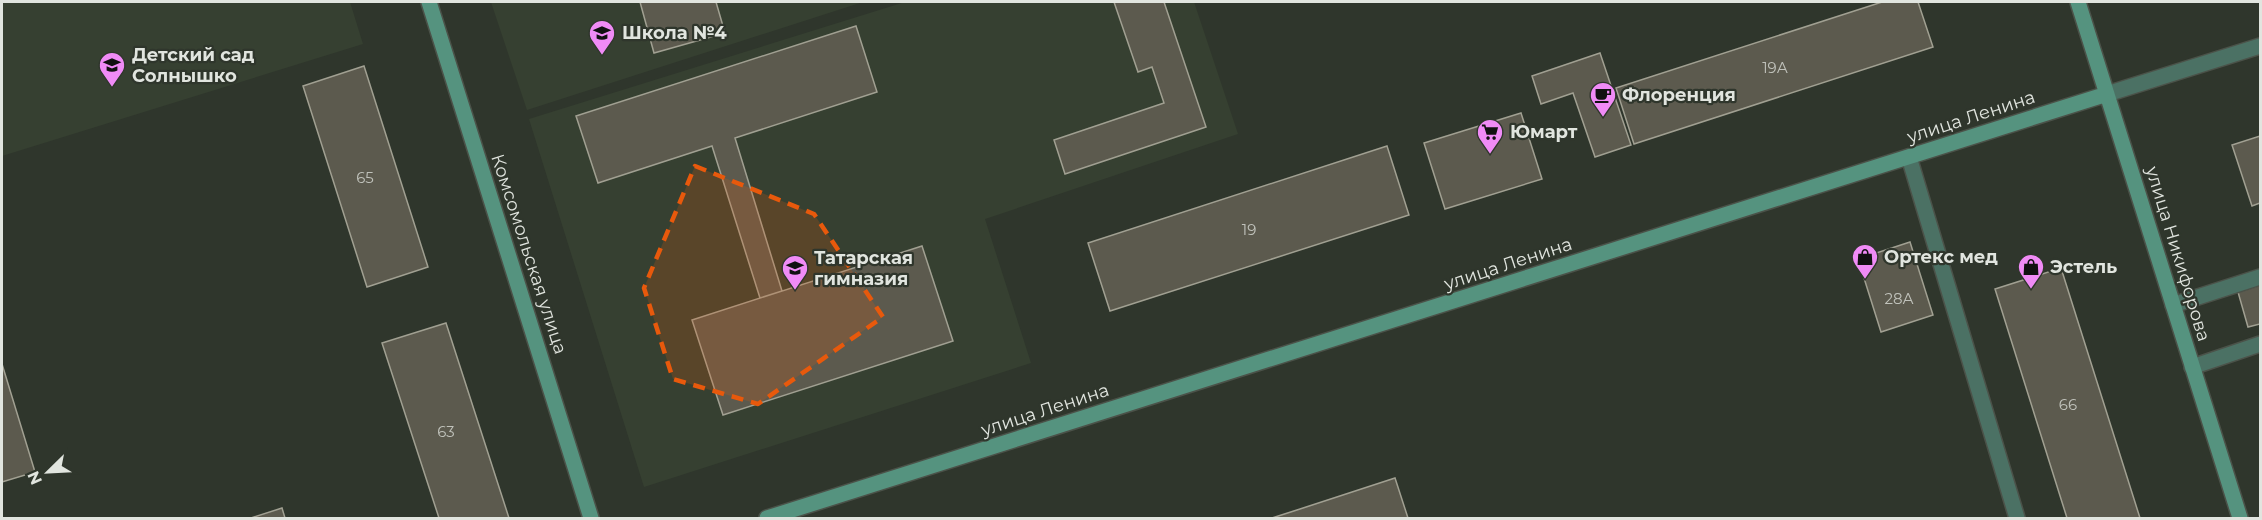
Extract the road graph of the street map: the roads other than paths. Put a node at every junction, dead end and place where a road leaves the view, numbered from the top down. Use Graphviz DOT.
graph roads {
  1 [pos="429,2"];
  2 [pos="2078,2"];
  3 [pos="2260,46"];
  4 [pos="2108,94"];
  5 [pos="1908,157"];
  6 [pos="2260,277"];
  7 [pos="2173,305"];
  8 [pos="2260,344"];
  9 [pos="2192,367"];
  10 [pos="591,519"];
  11 [pos="767,519"];
  12 [pos="2018,519"];
  13 [pos="2240,519"];
  1 -- 10 [label="street, Комсомольская улица"];
  2 -- 4 [label="street, улица Никифорова"];
  3 -- 4 [label="street, улица Ленина"];
  4 -- 5 [label="street, улица Ленина"];
  4 -- 7 [label="street, улица Никифорова"];
  5 -- 11 [label="street, улица Ленина"];
  5 -- 12 [label="street"];
  6 -- 7 [label="street"];
  7 -- 9 [label="street, улица Никифорова"];
  8 -- 9 [label="street"];
  9 -- 13 [label="street, улица Никифорова"];
}
